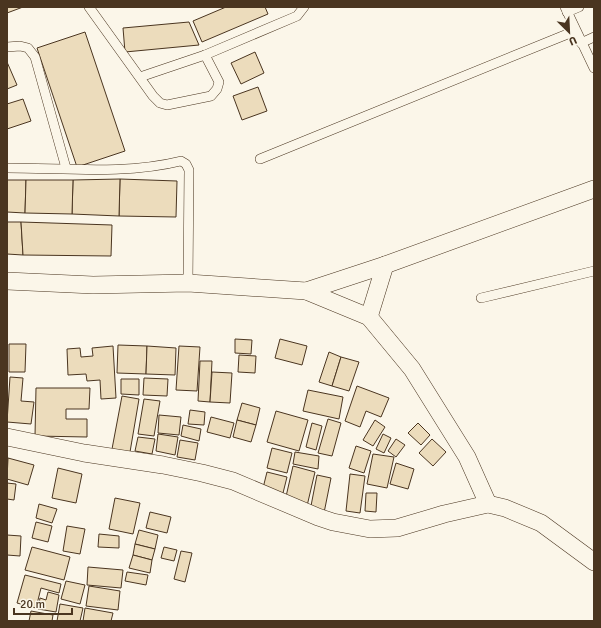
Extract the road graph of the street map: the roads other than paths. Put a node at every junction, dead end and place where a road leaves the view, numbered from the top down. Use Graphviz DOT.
graph roads {
  1 [pos="90,7"];
  2 [pos="304,7"];
  3 [pos="579,7"];
  4 [pos="566,10"];
  5 [pos="575,31"];
  6 [pos="594,37"];
  7 [pos="581,42"];
  8 [pos="7,47"];
  9 [pos="204,55"];
  10 [pos="594,68"];
  11 [pos="140,77"];
  12 [pos="260,159"];
  13 [pos="7,168"];
  14 [pos="66,168"];
  15 [pos="594,189"];
  16 [pos="385,265"];
  17 [pos="594,271"];
  18 [pos="7,281"];
  19 [pos="188,283"];
  20 [pos="306,291"];
  21 [pos="482,298"];
  22 [pos="369,317"];
  23 [pos="7,437"];
  24 [pos="488,504"];
  25 [pos="594,562"];
  1 -- 11 [label="lane"];
  2 -- 9 [label="lane"];
  3 -- 4 [label="lane"];
  4 -- 5 [label="lane"];
  5 -- 7 [label="lane"];
  5 -- 12 [label="lane"];
  6 -- 7 [label="lane"];
  7 -- 10 [label="lane"];
  8 -- 14 [label="lane"];
  9 -- 11 [label="lane"];
  9 -- 11 [label="lane"];
  13 -- 14 [label="lane"];
  14 -- 19 [label="lane"];
  15 -- 16 [label="street"];
  16 -- 20 [label="street"];
  16 -- 22 [label="street"];
  17 -- 21 [label="lane"];
  18 -- 19 [label="street"];
  19 -- 20 [label="street"];
  20 -- 22 [label="street"];
  22 -- 24 [label="street"];
  23 -- 24 [label="street"];
  24 -- 25 [label="street"];
}
